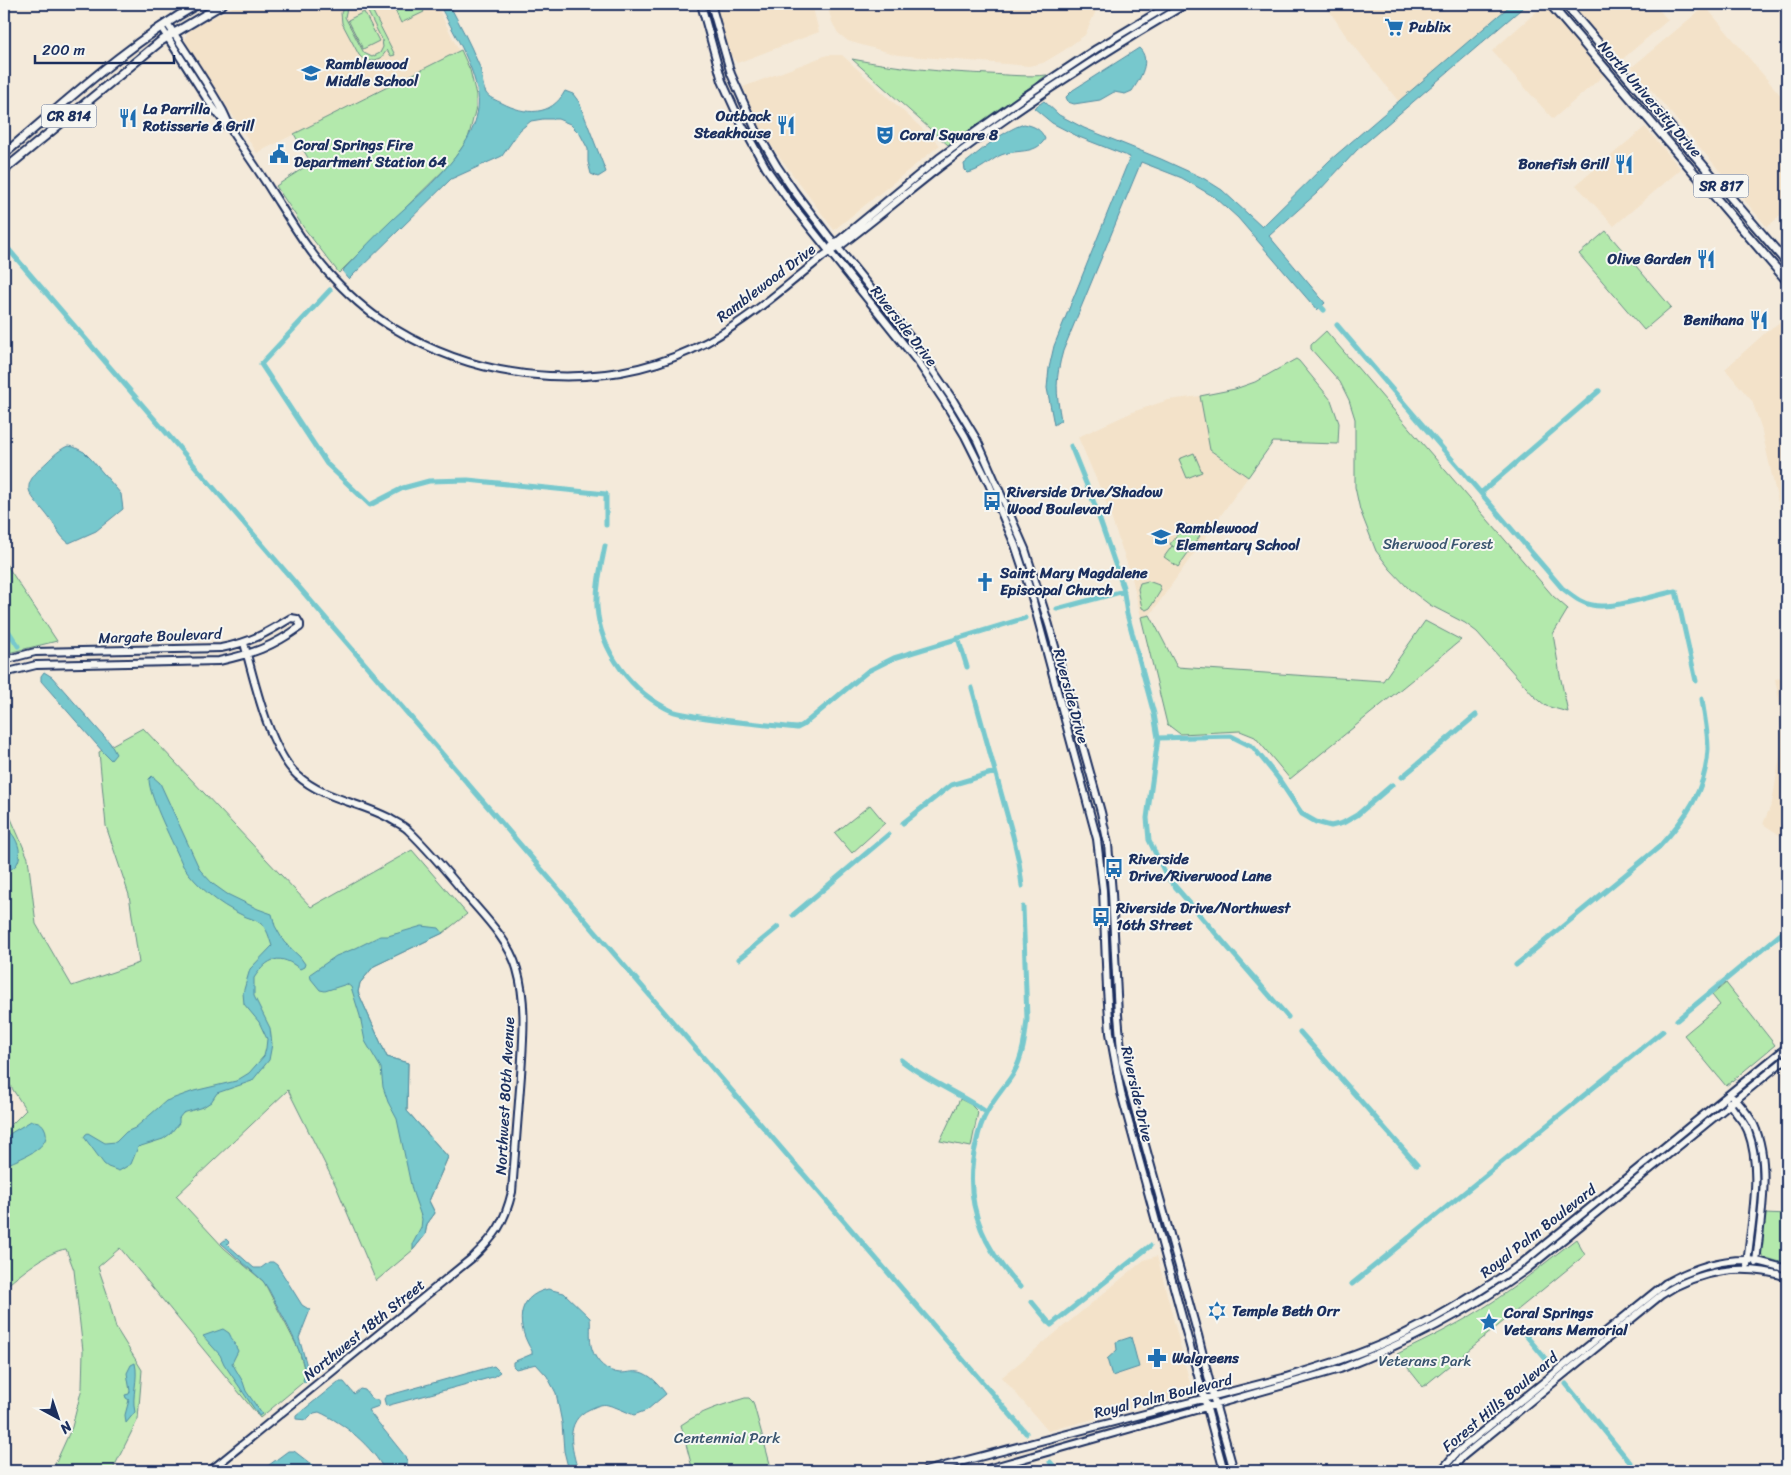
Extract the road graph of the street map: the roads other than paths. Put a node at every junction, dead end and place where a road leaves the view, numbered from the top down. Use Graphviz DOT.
graph roads {
  1 [pos="198,4"];
  2 [pos="223,4"];
  3 [pos="701,4"];
  4 [pos="711,4"];
  5 [pos="1171,4"];
  6 [pos="1186,4"];
  7 [pos="1550,4"];
  8 [pos="1565,4"];
  9 [pos="164,25"];
  10 [pos="170,34"];
  11 [pos="4,154"];
  12 [pos="4,170"];
  13 [pos="1740,226"];
  14 [pos="1766,238"];
  15 [pos="836,245"];
  16 [pos="1757,246"];
  17 [pos="829,251"];
  18 [pos="1787,263"];
  19 [pos="1787,281"];
  20 [pos="244,643"];
  21 [pos="247,655"];
  22 [pos="4,660"];
  23 [pos="4,673"];
  24 [pos="1787,1047"];
  25 [pos="1787,1058"];
  26 [pos="1727,1096"];
  27 [pos="1736,1100"];
  28 [pos="1730,1104"];
  29 [pos="512,1192"];
  30 [pos="1556,1234"];
  31 [pos="1547,1253"];
  32 [pos="1748,1260"];
  33 [pos="1756,1261"];
  34 [pos="1747,1269"];
  35 [pos="1787,1269"];
  36 [pos="1756,1270"];
  37 [pos="1787,1277"];
  38 [pos="1547,1377"];
  39 [pos="1553,1384"];
  40 [pos="1212,1396"];
  41 [pos="1204,1398"];
  42 [pos="1214,1404"];
  43 [pos="1206,1406"];
  44 [pos="1447,1463"];
  45 [pos="1452,1470"];
  46 [pos="210,1471"];
  47 [pos="924,1471"];
  48 [pos="980,1471"];
  49 [pos="1224,1471"];
  50 [pos="1234,1471"];
  51 [pos="1441,1471"];
  1 -- 9 [label="main road, CR 814"];
  2 -- 10 [label="main road, CR 814"];
  3 -- 17 [label="street, Riverside Drive"];
  4 -- 15 [label="street, Riverside Drive"];
  5 -- 15 [label="street, Ramblewood Drive"];
  6 -- 15 [label="street, Ramblewood Drive"];
  7 -- 13 [label="main road, North University Drive / SR 817"];
  8 -- 14 [label="main road, North University Drive / SR 817"];
  9 -- 10 [label="street, Ramblewood Drive"];
  9 -- 11 [label="main road, CR 814"];
  10 -- 12 [label="main road, CR 814"];
  10 -- 17 [label="street, Ramblewood Drive"];
  13 -- 14 [label="main road"];
  13 -- 16 [label="main road, North University Drive / SR 817"];
  14 -- 18 [label="main road, North University Drive / SR 817"];
  15 -- 17 [label="street, Ramblewood Drive"];
  15 -- 40 [label="street, Riverside Drive"];
  16 -- 18 [label="main road"];
  16 -- 19 [label="main road, North University Drive / SR 817"];
  17 -- 41 [label="street, Riverside Drive"];
  20 -- 21 [label="street, Northwest 80th Avenue"];
  20 -- 21 [label="street, Margate Boulevard"];
  20 -- 22 [label="street, Margate Boulevard"];
  21 -- 23 [label="street, Margate Boulevard"];
  21 -- 29 [label="street, Northwest 80th Avenue"];
  24 -- 26 [label="street, Royal Palm Boulevard"];
  25 -- 27 [label="street, Royal Palm Boulevard"];
  26 -- 27 [label="street"];
  26 -- 28 [label="street"];
  26 -- 30 [label="street, Royal Palm Boulevard"];
  27 -- 28 [label="street, Royal Palm Boulevard"];
  27 -- 33 [label="street"];
  28 -- 31 [label="street, Royal Palm Boulevard"];
  28 -- 32 [label="street"];
  29 -- 46 [label="street, Northwest 18th Street"];
  30 -- 31 [label="street"];
  30 -- 40 [label="street, Royal Palm Boulevard"];
  31 -- 42 [label="street, Royal Palm Boulevard"];
  32 -- 33 [label="street, Forest Hills Boulevard"];
  32 -- 34 [label="street"];
  32 -- 38 [label="street, Forest Hills Boulevard"];
  33 -- 35 [label="street, Forest Hills Boulevard"];
  33 -- 36 [label="street"];
  34 -- 36 [label="street, Forest Hills Boulevard"];
  34 -- 39 [label="street, Forest Hills Boulevard"];
  36 -- 37 [label="street, Forest Hills Boulevard"];
  38 -- 39 [label="street"];
  38 -- 44 [label="street, Forest Hills Boulevard"];
  39 -- 45 [label="street, Forest Hills Boulevard"];
  40 -- 41 [label="street, Royal Palm Boulevard"];
  40 -- 42 [label="street, Riverside Drive"];
  41 -- 43 [label="street, Riverside Drive"];
  41 -- 47 [label="street, Royal Palm Boulevard"];
  42 -- 43 [label="street, Royal Palm Boulevard"];
  42 -- 50 [label="street, Riverside Drive"];
  43 -- 48 [label="street, Royal Palm Boulevard"];
  43 -- 49 [label="street, Riverside Drive"];
  44 -- 45 [label="street"];
  44 -- 51 [label="street, Forest Hills Boulevard"];
}
